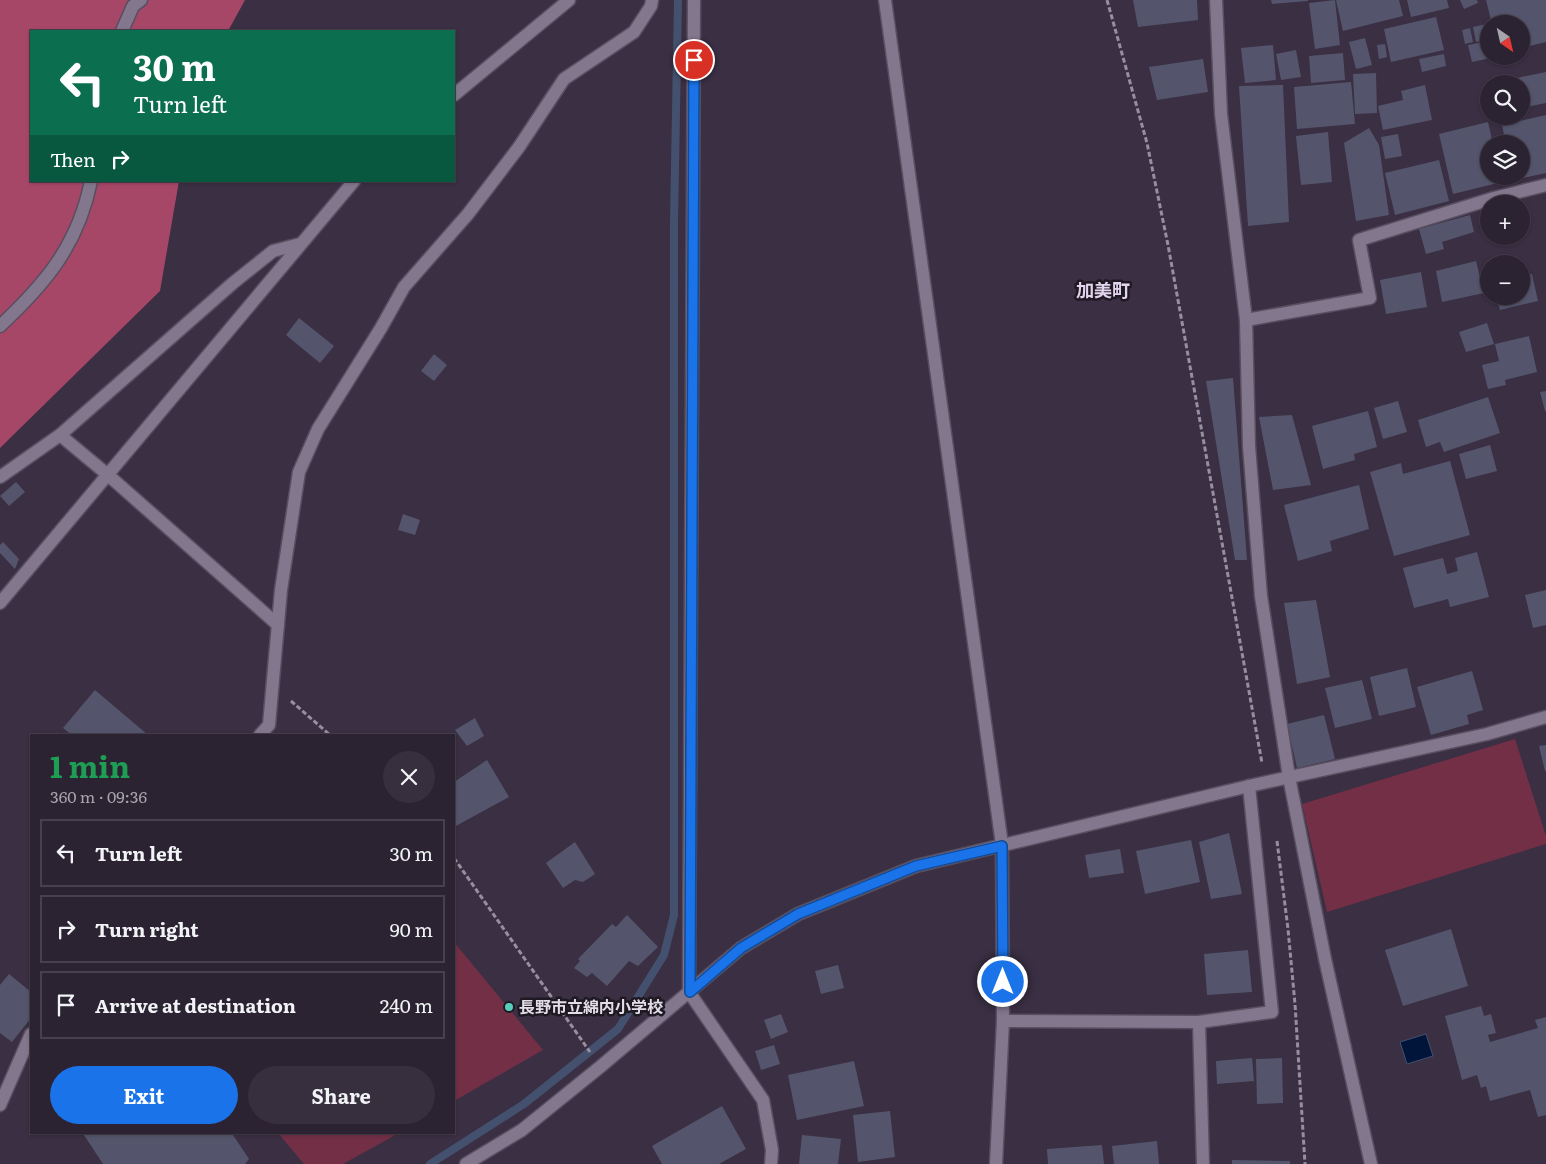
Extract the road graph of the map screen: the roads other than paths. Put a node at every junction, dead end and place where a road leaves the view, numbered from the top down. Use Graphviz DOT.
graph roads {
  1 [pos="141,0"];
  2 [pos="568,0"];
  3 [pos="652,0"];
  4 [pos="694,0"];
  5 [pos="885,0"];
  6 [pos="1216,0"];
  7 [pos="122,30"];
  8 [pos="455,94"];
  9 [pos="91,182"];
  10 [pos="353,182"];
  11 [pos="1546,185"];
  12 [pos="300,244"];
  13 [pos="1246,320"];
  14 [pos="0,326"];
  15 [pos="60,435"];
  16 [pos="108,475"];
  17 [pos="0,477"];
  18 [pos="0,603"];
  19 [pos="278,625"];
  20 [pos="1546,716"];
  21 [pos="261,734"];
  22 [pos="1289,777"];
  23 [pos="1249,786"];
  24 [pos="1002,846"];
  25 [pos="690,992"];
  26 [pos="1003,1021"];
  27 [pos="1199,1022"];
  28 [pos="30,1036"];
  29 [pos="0,1104"];
  30 [pos="466,1164"];
  31 [pos="771,1164"];
  32 [pos="996,1164"];
  33 [pos="1203,1164"];
  34 [pos="1371,1164"];
  1 -- 7 [label="street"];
  2 -- 8 [label="street"];
  3 -- 19 [label="street"];
  4 -- 25 [label="street"];
  5 -- 24 [label="street"];
  6 -- 13 [label="street"];
  9 -- 14 [label="street"];
  10 -- 12 [label="street"];
  11 -- 13 [label="street"];
  12 -- 15 [label="street"];
  12 -- 16 [label="street"];
  13 -- 22 [label="street"];
  15 -- 16 [label="street"];
  15 -- 17 [label="street"];
  16 -- 18 [label="street"];
  16 -- 19 [label="street"];
  19 -- 21 [label="street"];
  20 -- 22 [label="street"];
  22 -- 23 [label="street"];
  22 -- 34 [label="street"];
  23 -- 24 [label="street"];
  23 -- 27 [label="street"];
  24 -- 25 [label="street"];
  24 -- 26 [label="street"];
  25 -- 30 [label="street"];
  25 -- 31 [label="street"];
  26 -- 27 [label="street"];
  26 -- 32 [label="street"];
  27 -- 33 [label="street"];
  28 -- 29 [label="street"];
}
